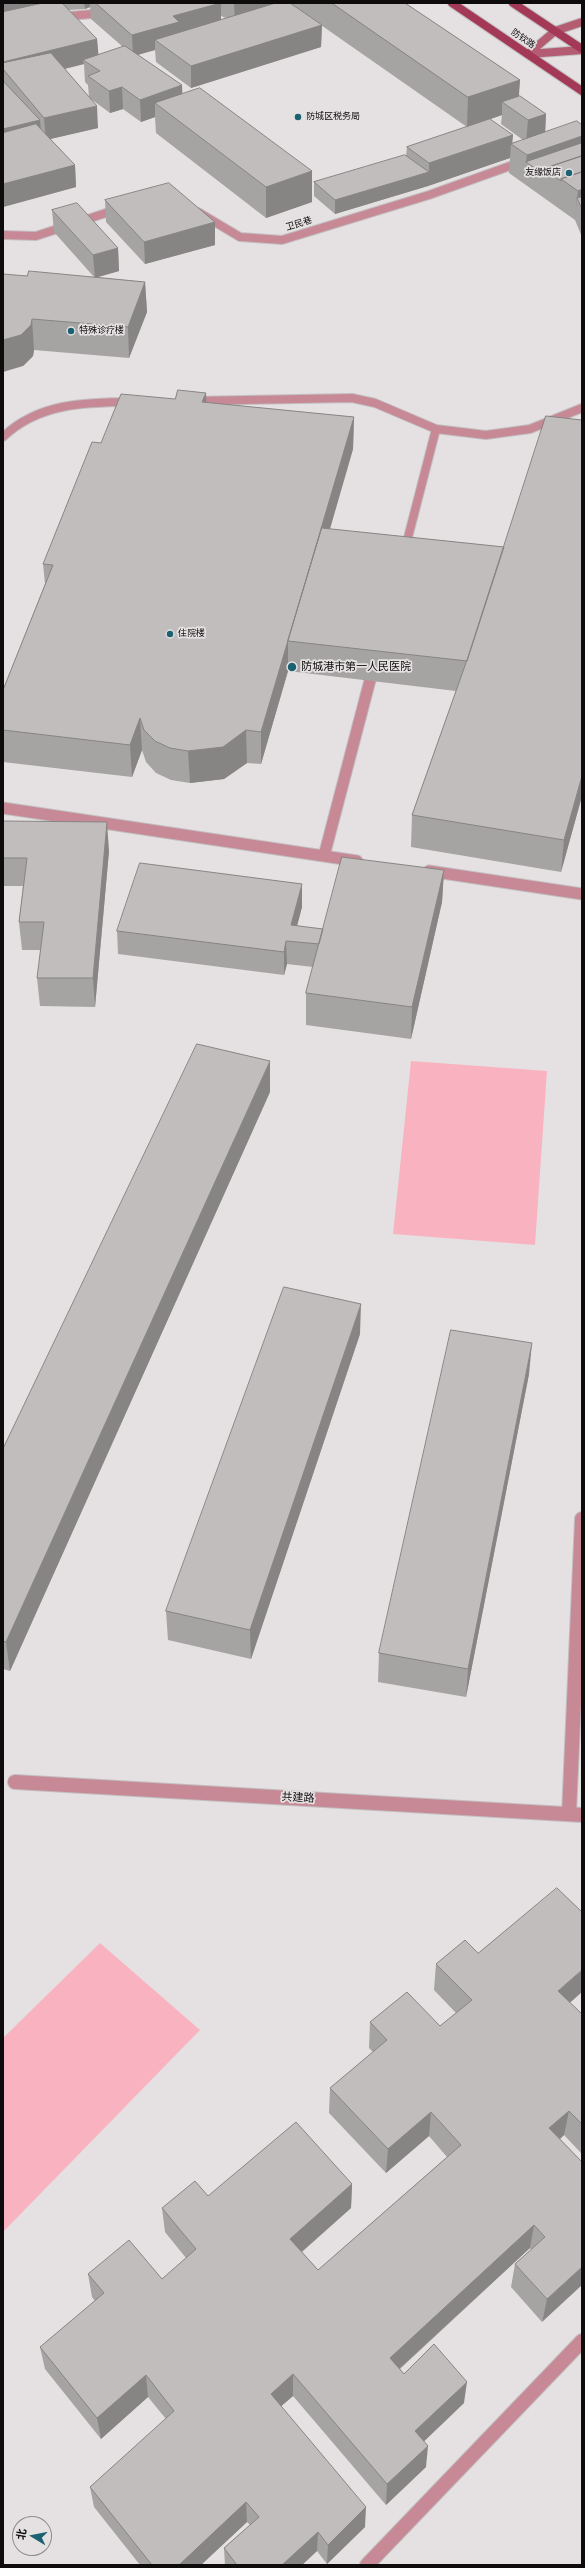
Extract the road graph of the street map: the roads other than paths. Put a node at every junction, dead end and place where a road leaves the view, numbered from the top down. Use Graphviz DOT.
graph roads {
  1 [pos="125,3"];
  2 [pos="452,3"];
  3 [pos="513,3"];
  4 [pos="46,18"];
  5 [pos="582,22"];
  6 [pos="555,31"];
  7 [pos="582,49"];
  8 [pos="528,54"];
  9 [pos="582,91"];
  10 [pos="531,158"];
  11 [pos="132,205"];
  12 [pos="188,205"];
  13 [pos="3,235"];
  14 [pos="184,401"];
  15 [pos="144,402"];
  16 [pos="582,408"];
  17 [pos="436,429"];
  18 [pos="3,436"];
  19 [pos="400,566"];
  20 [pos="376,658"];
  21 [pos="3,808"];
  22 [pos="324,856"];
  23 [pos="371,863"];
  24 [pos="418,870"];
  25 [pos="582,894"];
  26 [pos="582,1519"];
  27 [pos="15,1782"];
  28 [pos="575,1814"];
  29 [pos="582,2341"];
  30 [pos="367,2565"];
  1 -- 4 [label="street"];
  2 -- 8 [label="main road, 防钦路"];
  3 -- 6 [label="main road"];
  5 -- 6 [label="main road"];
  6 -- 7 [label="main road"];
  6 -- 8 [label="main road"];
  7 -- 8 [label="main road"];
  8 -- 9 [label="main road, 防钦路"];
  10 -- 12 [label="street, 卫民巷"];
  11 -- 13 [label="street"];
  14 -- 17 [label="street"];
  15 -- 18 [label="street"];
  16 -- 17 [label="street"];
  17 -- 19 [label="street"];
  20 -- 22 [label="street"];
  21 -- 22 [label="street"];
  22 -- 23 [label="street"];
  24 -- 25 [label="street"];
  26 -- 28 [label="street"];
  27 -- 28 [label="street, 共建路"];
  29 -- 30 [label="street"];
}
